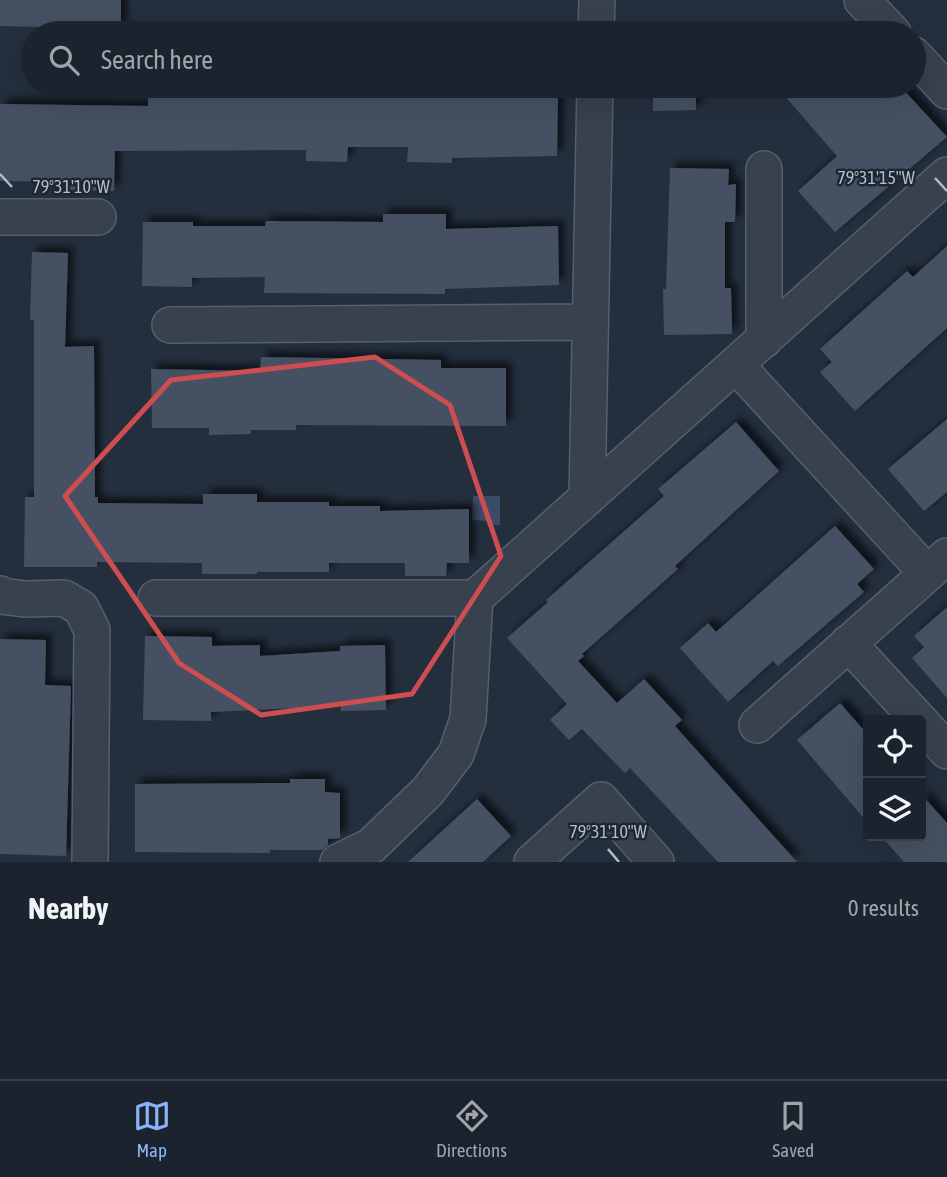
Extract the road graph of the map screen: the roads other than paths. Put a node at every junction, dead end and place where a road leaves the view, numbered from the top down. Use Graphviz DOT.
graph roads {
  1 [pos="597,0"];
  2 [pos="863,0"];
  3 [pos="596,21"];
  4 [pos="883,21"];
  5 [pos="926,68"];
  6 [pos="947,91"];
  7 [pos="595,98"];
  8 [pos="764,169"];
  9 [pos="947,175"];
  10 [pos="0,217"];
  11 [pos="98,217"];
  12 [pos="590,322"];
  13 [pos="170,325"];
  14 [pos="764,340"];
  15 [pos="736,365"];
  16 [pos="661,431"];
  17 [pos="588,443"];
  18 [pos="587,498"];
  19 [pos="937,564"];
  20 [pos="0,594"];
  21 [pos="156,598"];
  22 [pos="475,598"];
  23 [pos="848,643"];
  24 [pos="914,715"];
  25 [pos="757,725"];
  26 [pos="926,728"];
  27 [pos="947,751"];
  28 [pos="90,862"];
  29 [pos="338,862"];
  30 [pos="532,862"];
  31 [pos="656,862"];
  1 -- 3 [label="street"];
  2 -- 4 [label="street"];
  5 -- 6 [label="street"];
  7 -- 12 [label="street"];
  8 -- 14 [label="street"];
  9 -- 14 [label="street"];
  10 -- 11 [label="street"];
  12 -- 13 [label="street"];
  12 -- 17 [label="street"];
  14 -- 15 [label="street"];
  15 -- 16 [label="street"];
  15 -- 19 [label="street"];
  16 -- 17 [label="street"];
  16 -- 18 [label="street"];
  17 -- 18 [label="street"];
  18 -- 22 [label="street"];
  19 -- 23 [label="street"];
  20 -- 28 [label="street"];
  21 -- 22 [label="street"];
  22 -- 29 [label="street"];
  23 -- 24 [label="street"];
  23 -- 25 [label="street"];
  26 -- 27 [label="street"];
  30 -- 31 [label="street"];
}
